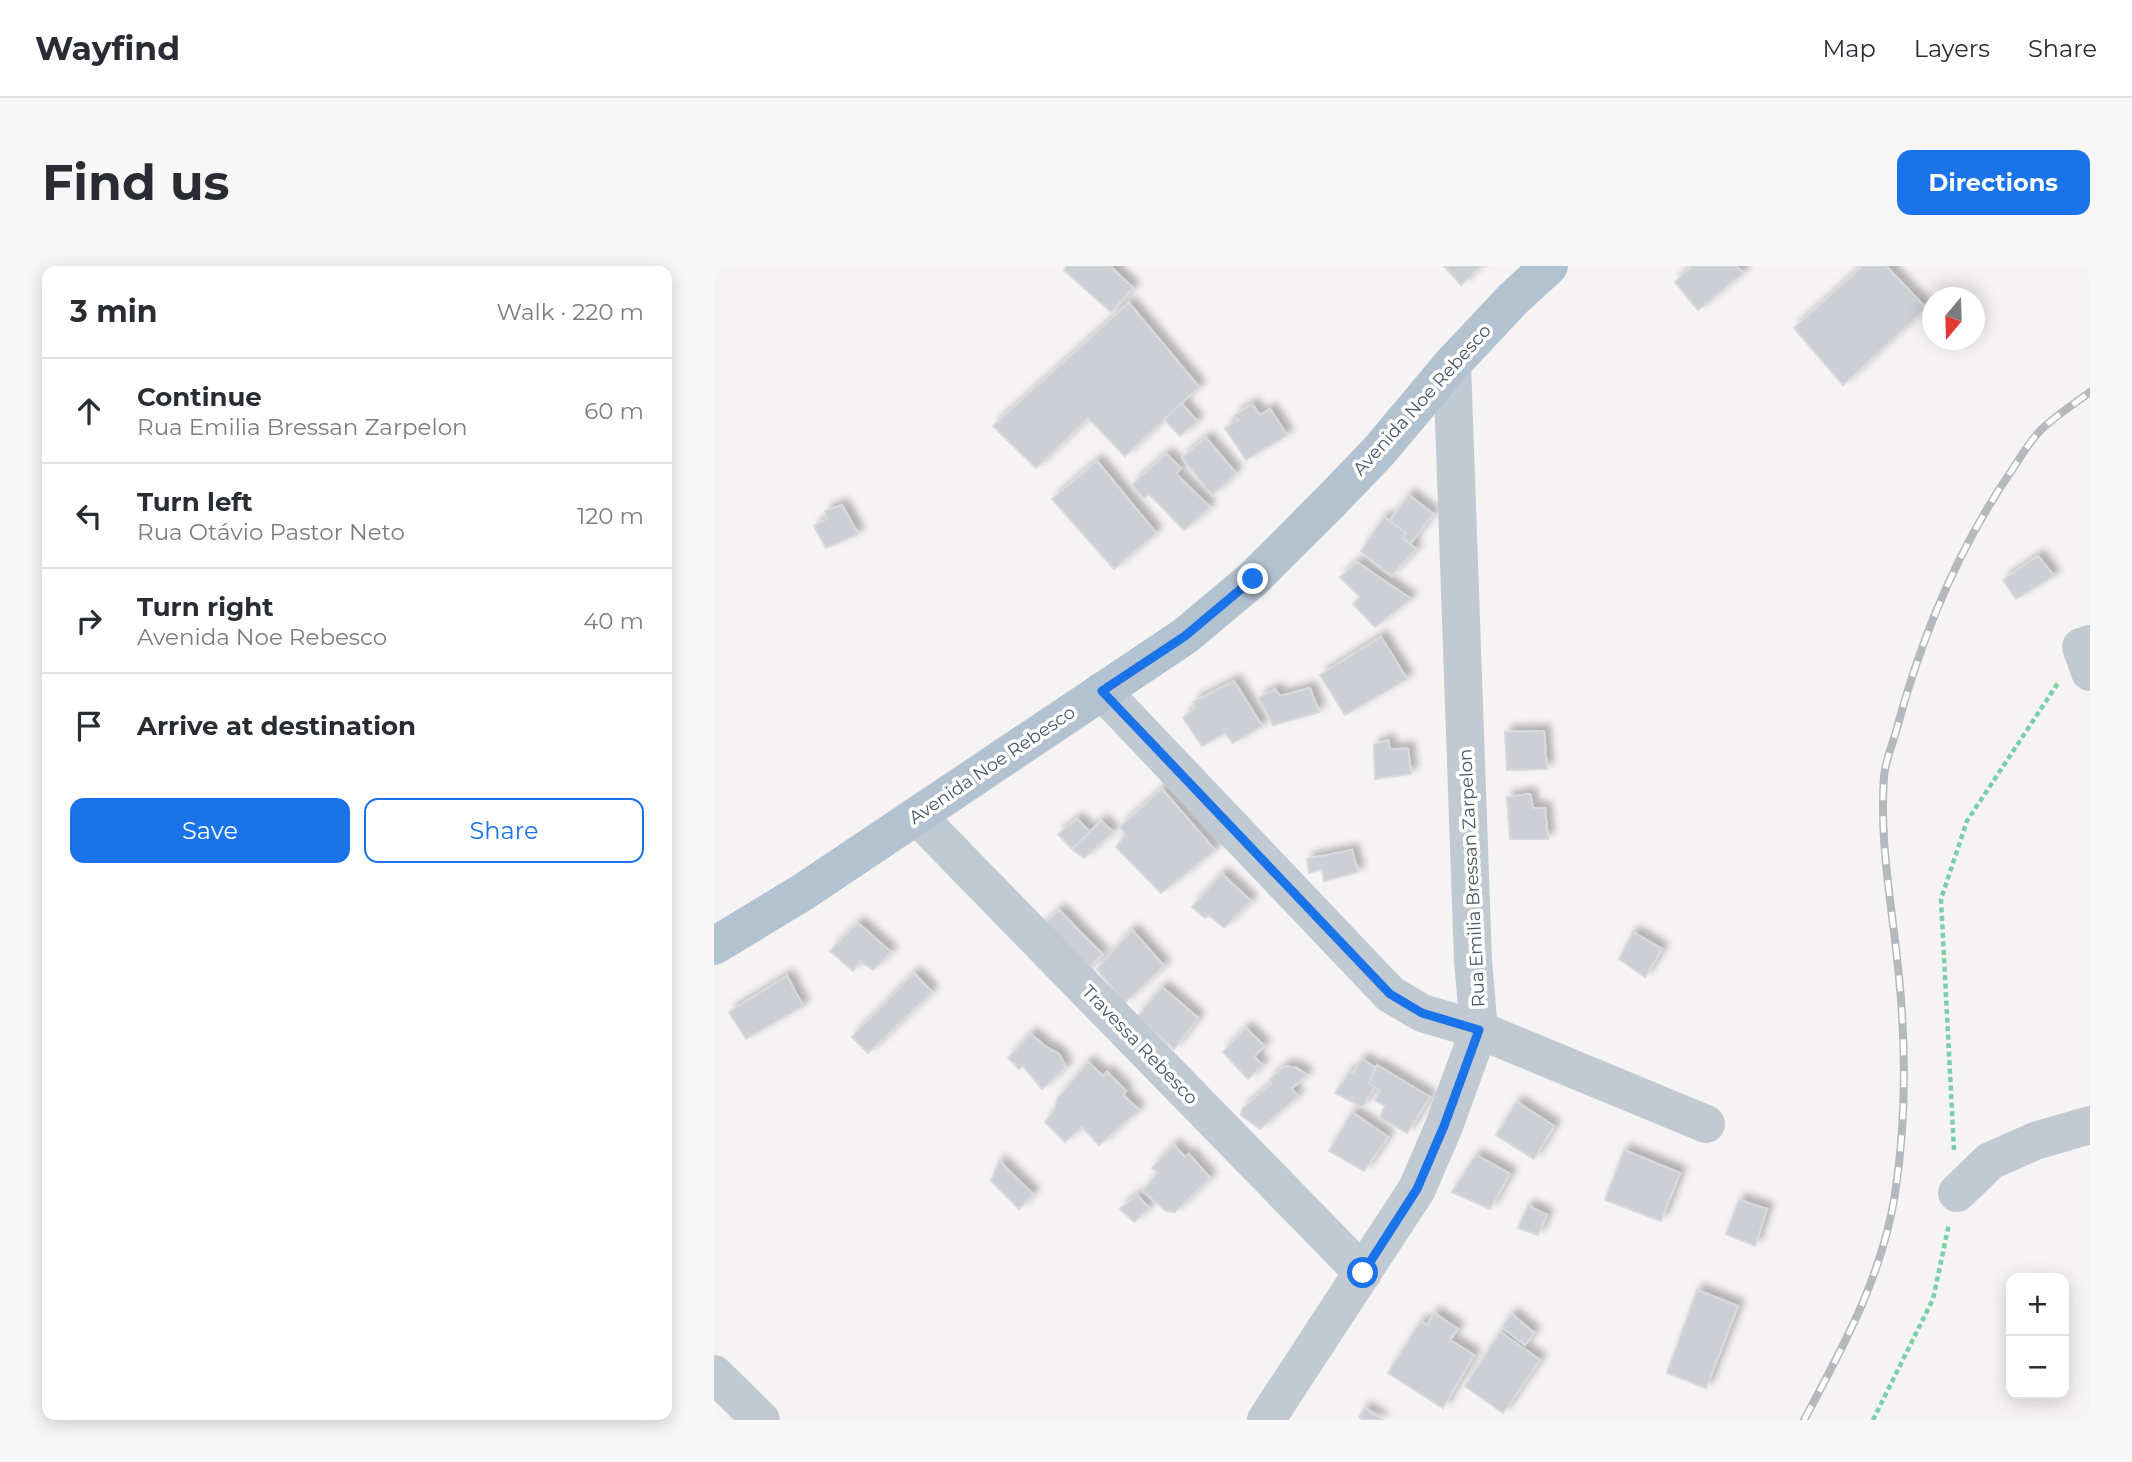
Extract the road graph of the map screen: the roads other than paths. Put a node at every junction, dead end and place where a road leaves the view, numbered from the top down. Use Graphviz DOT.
graph roads {
  1 [pos="1549,266"];
  2 [pos="1452,364"];
  3 [pos="1102,691"];
  4 [pos="917,816"];
  5 [pos="714,946"];
  6 [pos="1479,1030"];
  7 [pos="1706,1124"];
  8 [pos="2090,1125"];
  9 [pos="1956,1193"];
  10 [pos="1363,1273"];
  11 [pos="714,1374"];
  12 [pos="761,1420"];
  13 [pos="1266,1420"];
  1 -- 2 [label="main road, Avenida Noe Rebesco"];
  2 -- 3 [label="main road, Avenida Noe Rebesco"];
  2 -- 6 [label="street, Rua Emilia Bressan Zarpelon"];
  3 -- 4 [label="main road, Avenida Noe Rebesco"];
  3 -- 6 [label="street"];
  4 -- 5 [label="main road, Avenida Noe Rebesco"];
  4 -- 10 [label="street, Travessa Rebesco"];
  6 -- 7 [label="street"];
  6 -- 10 [label="street, Rua Emilia Bressan Zarpelon"];
  8 -- 9 [label="street"];
  10 -- 13 [label="street, Rua Emilia Bressan Zarpelon"];
  11 -- 12 [label="street"];
}
